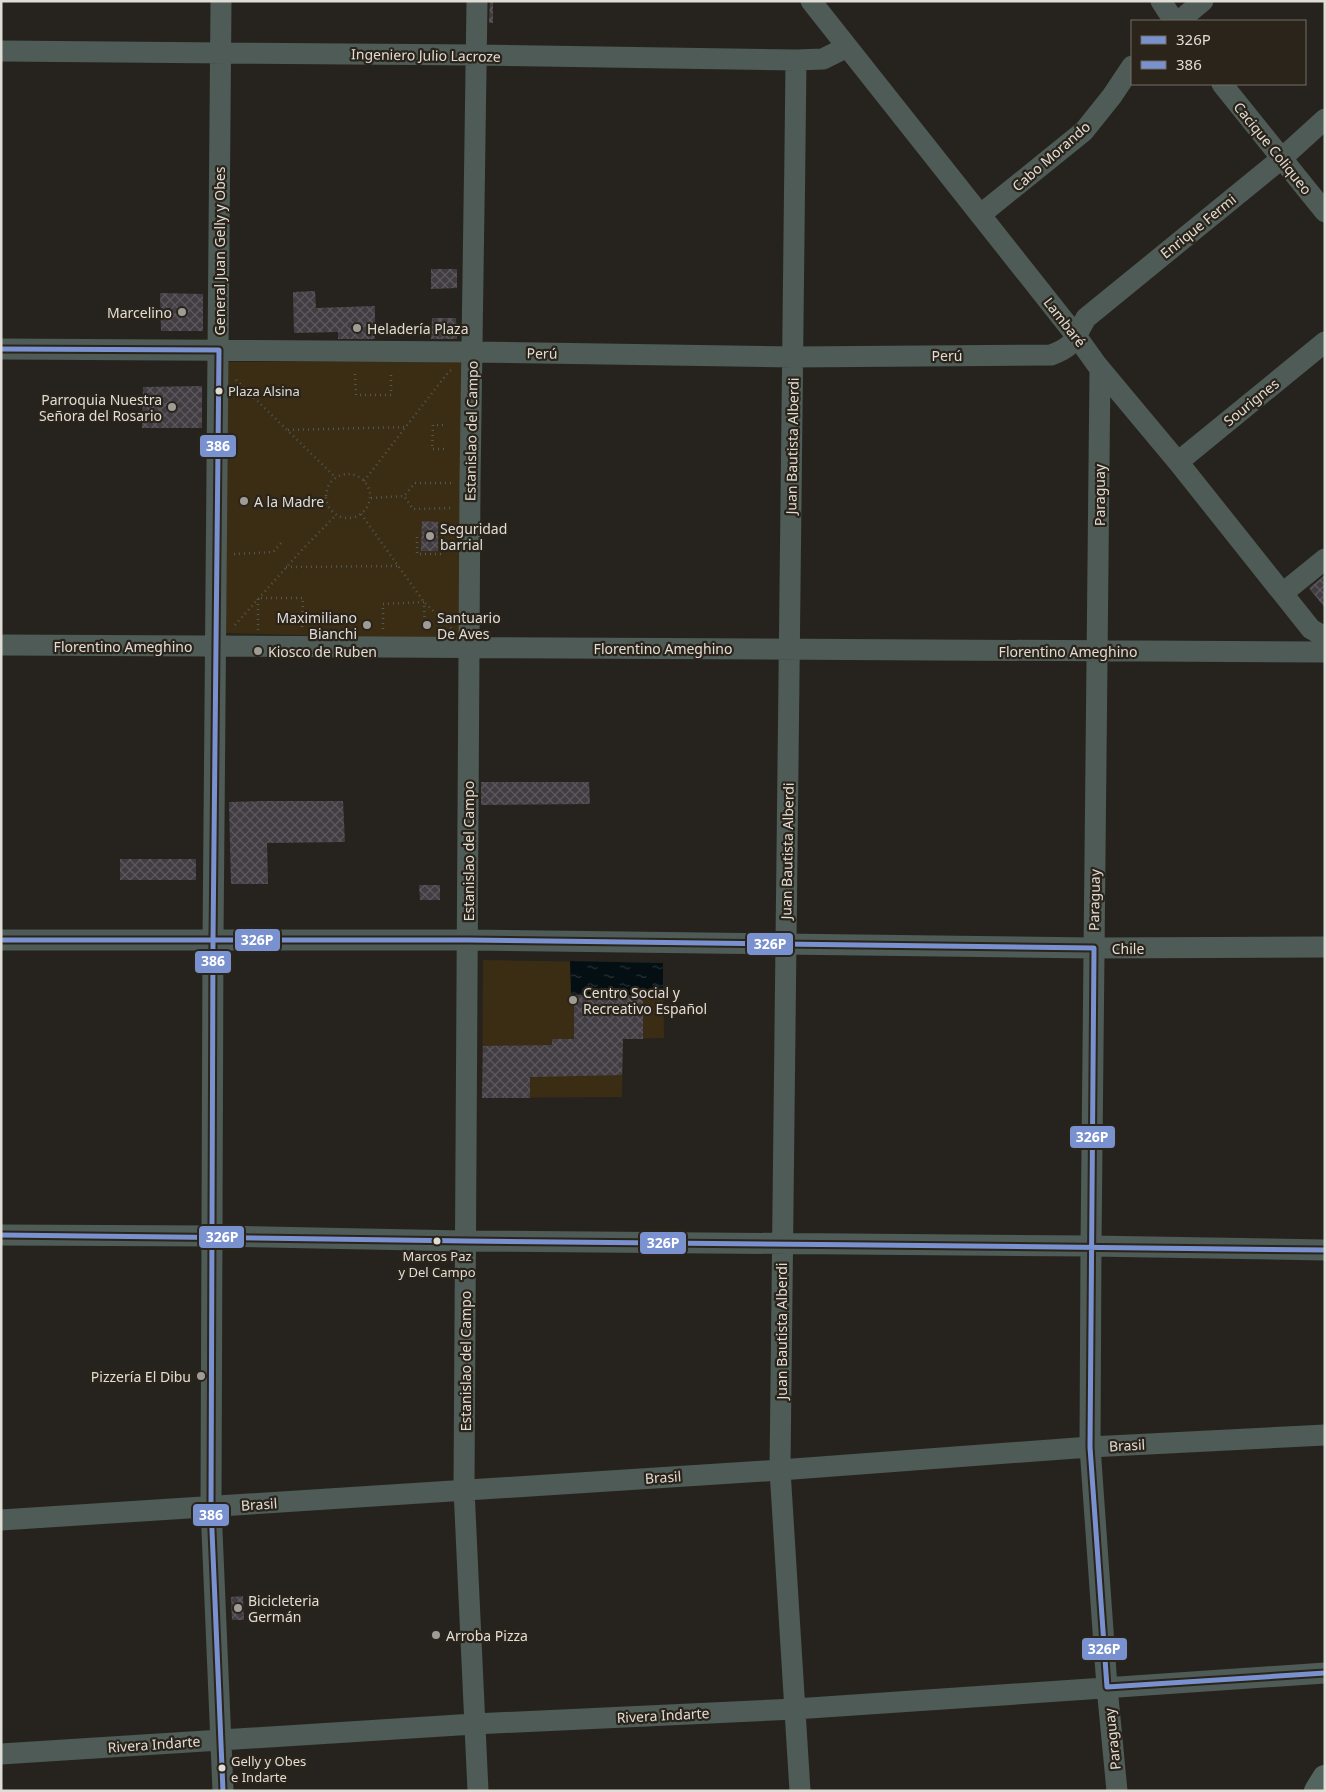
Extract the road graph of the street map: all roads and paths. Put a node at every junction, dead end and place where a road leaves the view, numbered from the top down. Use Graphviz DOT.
graph roads {
  1 [pos="221,1"];
  2 [pos="477,1"];
  3 [pos="1161,1"];
  4 [pos="1203,1"];
  5 [pos="820,4"];
  6 [pos="1173,20"];
  7 [pos="1180,20"];
  8 [pos="847,47"];
  9 [pos="1,51"];
  10 [pos="220,52"];
  11 [pos="477,55"];
  12 [pos="796,60"];
  13 [pos="1131,68"];
  14 [pos="1223,85"];
  15 [pos="1325,119"];
  16 [pos="1281,159"];
  17 [pos="1325,212"];
  18 [pos="980,215"];
  19 [pos="1077,337"];
  20 [pos="1325,342"];
  21 [pos="1,348"];
  22 [pos="219,350"];
  23 [pos="472,352"];
  24 [pos="793,357"];
  25 [pos="1100,369"];
  26 [pos="355,374"];
  27 [pos="391,374"];
  28 [pos="445,425"];
  29 [pos="406,427"];
  30 [pos="288,430"];
  31 [pos="444,449"];
  32 [pos="1178,462"];
  33 [pos="335,477"];
  34 [pos="364,481"];
  35 [pos="470,482"];
  36 [pos="404,496"];
  37 [pos="370,498"];
  38 [pos="470,508"];
  39 [pos="361,514"];
  40 [pos="336,515"];
  41 [pos="417,537"];
  42 [pos="282,542"];
  43 [pos="230,554"];
  44 [pos="442,554"];
  45 [pos="1325,559"];
  46 [pos="396,566"];
  47 [pos="286,567"];
  48 [pos="1283,593"];
  49 [pos="258,598"];
  50 [pos="424,602"];
  51 [pos="258,630"];
  52 [pos="302,630"];
  53 [pos="425,631"];
  54 [pos="383,632"];
  55 [pos="1325,637"];
  56 [pos="1,645"];
  57 [pos="215,646"];
  58 [pos="470,647"];
  59 [pos="789,649"];
  60 [pos="1098,651"];
  61 [pos="1325,652"];
  62 [pos="1,940"];
  63 [pos="468,940"];
  64 [pos="213,941"];
  65 [pos="786,946"];
  66 [pos="1325,947"];
  67 [pos="1094,948"];
  68 [pos="1,1235"];
  69 [pos="212,1236"];
  70 [pos="465,1241"];
  71 [pos="782,1243"];
  72 [pos="1091,1246"];
  73 [pos="1325,1250"];
  74 [pos="1325,1435"];
  75 [pos="1090,1448"];
  76 [pos="780,1470"];
  77 [pos="464,1490"];
  78 [pos="211,1507"];
  79 [pos="1,1520"];
  80 [pos="1325,1673"];
  81 [pos="1107,1687"];
  82 [pos="795,1709"];
  83 [pos="474,1724"];
  84 [pos="220,1739"];
  85 [pos="1,1754"];
  86 [pos="1325,1778"];
  87 [pos="223,1791"];
  88 [pos="478,1791"];
  89 [pos="800,1791"];
  90 [pos="1117,1791"];
  91 [pos="1317,1791"];
  1 -- 10 [label="street, General Juan Gelly y Obes"];
  2 -- 11 [label="street, Estanislao del Campo"];
  3 -- 6 [label="street"];
  4 -- 7 [label="street"];
  5 -- 8 [label="street, Lambaré"];
  8 -- 12 [label="street, Ingeniero Julio Lacroze"];
  8 -- 18 [label="street, Lambaré"];
  9 -- 10 [label="street, Ingeniero Julio Lacroze"];
  10 -- 11 [label="street, Ingeniero Julio Lacroze"];
  10 -- 22 [label="street, General Juan Gelly y Obes"];
  11 -- 12 [label="street, Ingeniero Julio Lacroze"];
  11 -- 23 [label="street, Estanislao del Campo"];
  12 -- 24 [label="street, Juan Bautista Alberdi"];
  13 -- 18 [label="street, Cabo Morando"];
  14 -- 16 [label="street, Cacique Coliqueo"];
  15 -- 16 [label="street, Enrique Fermi"];
  16 -- 17 [label="street, Cacique Coliqueo"];
  16 -- 19 [label="street, Enrique Fermi"];
  18 -- 19 [label="street, Lambaré"];
  19 -- 24 [label="street, Perú"];
  19 -- 25 [label="street, Lambaré"];
  20 -- 32 [label="street, Sourignes"];
  21 -- 22 [label="street, Perú"];
  22 -- 23 [label="street, Perú"];
  22 -- 30 [label="path"];
  22 -- 57 [label="street, General Juan Gelly y Obes"];
  23 -- 24 [label="street, Perú"];
  23 -- 29 [label="path"];
  23 -- 35 [label="street, Estanislao del Campo"];
  24 -- 59 [label="street, Juan Bautista Alberdi"];
  25 -- 32 [label="street, Lambaré"];
  25 -- 60 [label="street, Paraguay"];
  26 -- 27 [label="path"];
  28 -- 31 [label="path"];
  29 -- 30 [label="path"];
  29 -- 34 [label="path"];
  30 -- 33 [label="path"];
  32 -- 48 [label="street, Lambaré"];
  33 -- 34 [label="path"];
  33 -- 40 [label="path"];
  34 -- 37 [label="path"];
  35 -- 36 [label="path"];
  35 -- 38 [label="street, Estanislao del Campo"];
  36 -- 37 [label="path"];
  36 -- 38 [label="path"];
  37 -- 39 [label="path"];
  38 -- 58 [label="street, Estanislao del Campo"];
  39 -- 40 [label="path"];
  39 -- 46 [label="path"];
  40 -- 47 [label="path"];
  41 -- 44 [label="path"];
  42 -- 43 [label="path"];
  45 -- 48 [label="street"];
  46 -- 47 [label="path"];
  46 -- 50 [label="path"];
  47 -- 49 [label="path"];
  48 -- 55 [label="street, Lambaré"];
  49 -- 51 [label="path"];
  49 -- 52 [label="path"];
  49 -- 57 [label="path"];
  50 -- 53 [label="path"];
  50 -- 54 [label="path"];
  50 -- 58 [label="path"];
  56 -- 57 [label="street, Florentino Ameghino"];
  57 -- 58 [label="street, Florentino Ameghino"];
  57 -- 64 [label="street, General Juan Gelly y Obes"];
  58 -- 59 [label="street, Florentino Ameghino"];
  58 -- 63 [label="street, Estanislao del Campo"];
  59 -- 60 [label="street, Florentino Ameghino"];
  59 -- 65 [label="street, Juan Bautista Alberdi"];
  60 -- 61 [label="street, Florentino Ameghino"];
  60 -- 67 [label="street, Paraguay"];
  62 -- 64 [label="street, Chile"];
  63 -- 64 [label="street, Chile"];
  63 -- 65 [label="street, Chile"];
  63 -- 70 [label="street, Estanislao del Campo"];
  64 -- 69 [label="street, General Juan Gelly y Obes"];
  65 -- 67 [label="street, Chile"];
  65 -- 71 [label="street, Juan Bautista Alberdi"];
  66 -- 67 [label="street, Chile"];
  67 -- 72 [label="street, Paraguay"];
  68 -- 69 [label="street"];
  69 -- 70 [label="street"];
  69 -- 78 [label="street, General Juan Gelly y Obes"];
  70 -- 71 [label="street"];
  70 -- 77 [label="street, Estanislao del Campo"];
  71 -- 72 [label="street"];
  71 -- 76 [label="street, Juan Bautista Alberdi"];
  72 -- 73 [label="street"];
  72 -- 75 [label="street, Paraguay"];
  74 -- 75 [label="street, Brasil"];
  75 -- 76 [label="street, Brasil"];
  75 -- 81 [label="street, Paraguay"];
  76 -- 77 [label="street, Brasil"];
  76 -- 82 [label="street, Juan Bautista Alberdi"];
  77 -- 78 [label="street, Brasil"];
  77 -- 83 [label="street, Estanislao del Campo"];
  78 -- 79 [label="street, Brasil"];
  78 -- 84 [label="street, General Juan Gelly y Obes"];
  80 -- 81 [label="street, Rivera Indarte"];
  81 -- 82 [label="street, Rivera Indarte"];
  81 -- 90 [label="street, Paraguay"];
  82 -- 83 [label="street, Rivera Indarte"];
  82 -- 89 [label="street, Juan Bautista Alberdi"];
  83 -- 84 [label="street, Rivera Indarte"];
  83 -- 88 [label="street, Estanislao del Campo"];
  84 -- 85 [label="street, Rivera Indarte"];
  84 -- 87 [label="street, General Juan Gelly y Obes"];
  86 -- 91 [label="main road"];
}
